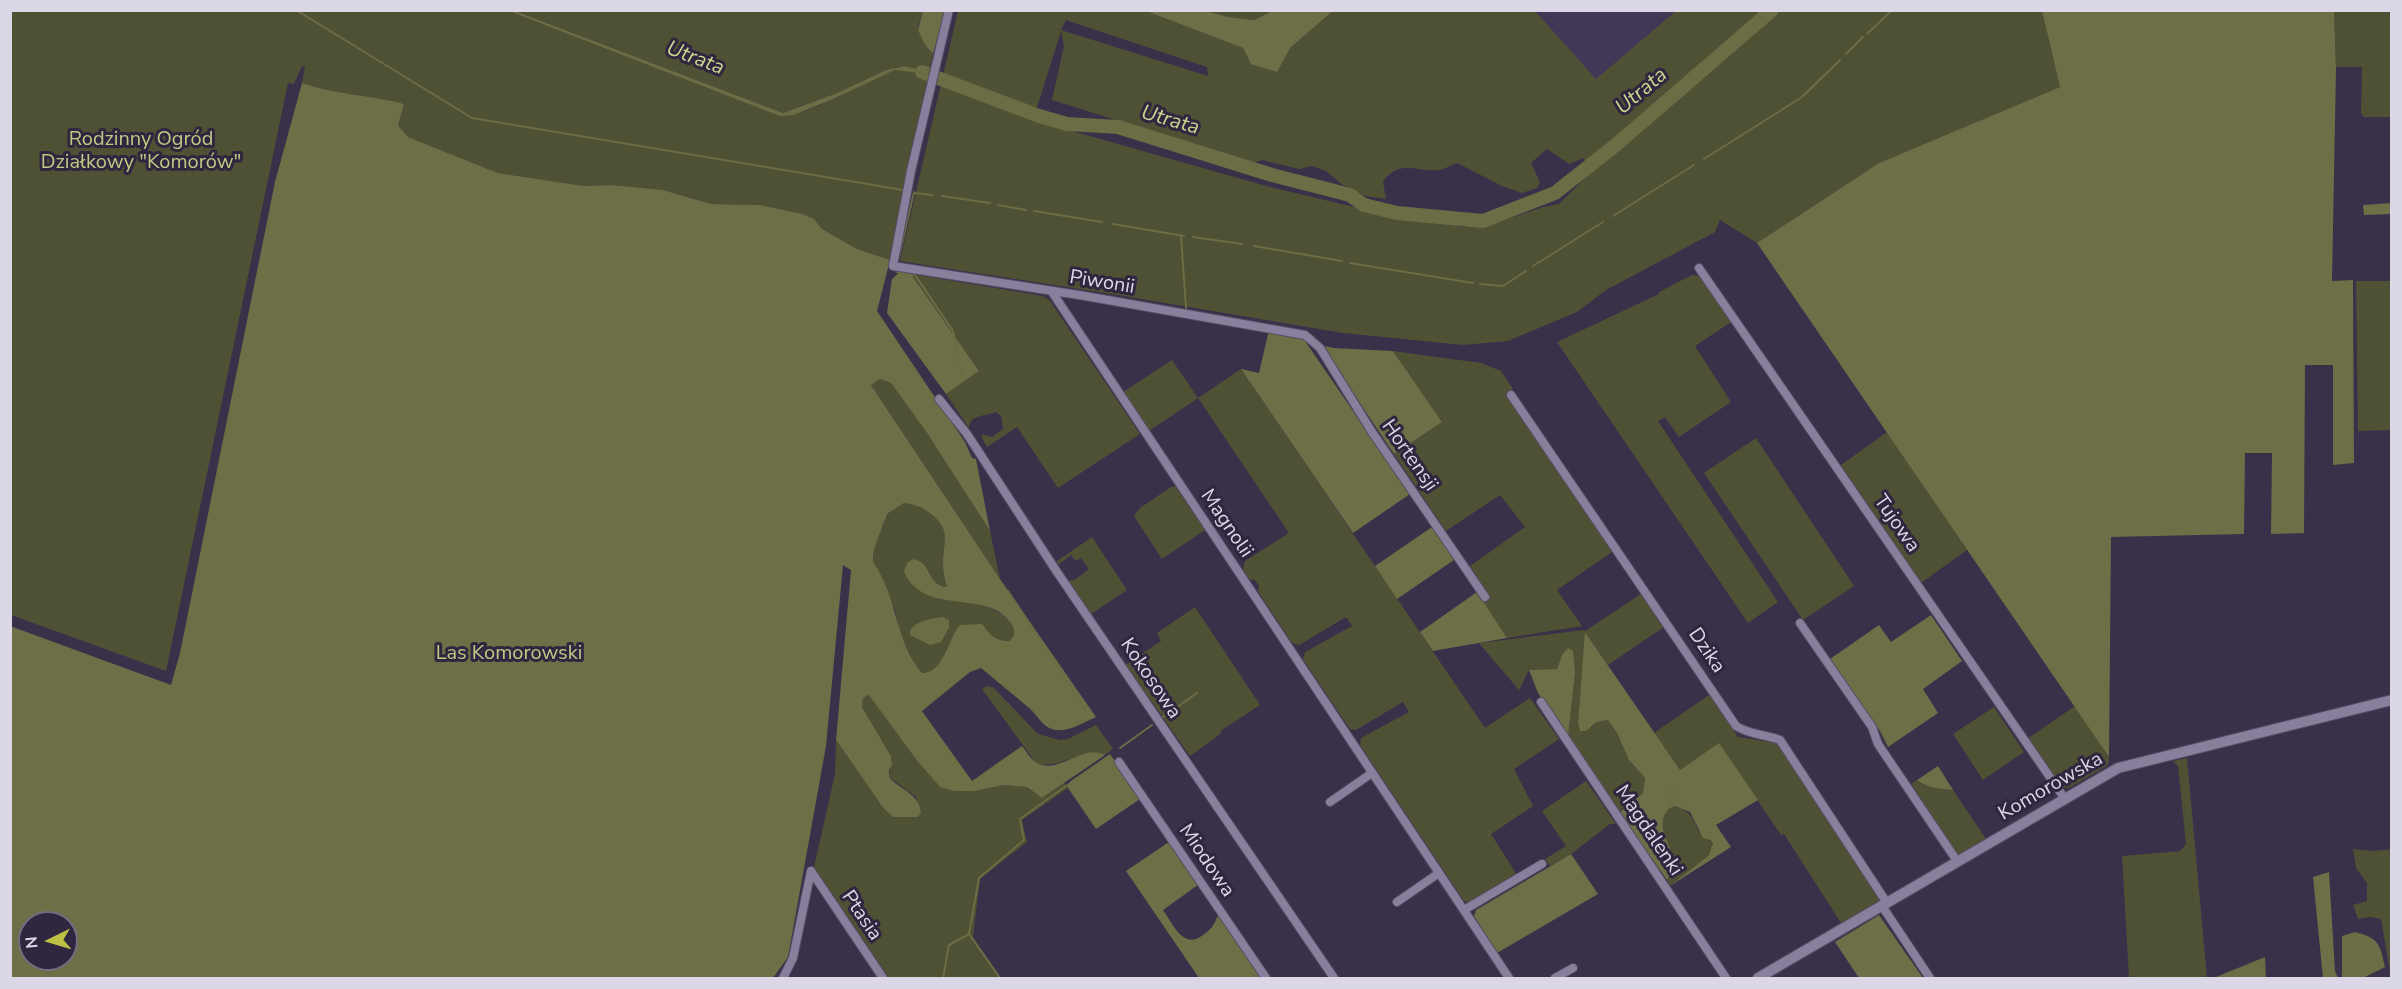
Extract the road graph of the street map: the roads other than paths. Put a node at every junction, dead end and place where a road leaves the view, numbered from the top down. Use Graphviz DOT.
graph roads {
  1 [pos="949,10"];
  2 [pos="1699,268"];
  3 [pos="1052,292"];
  4 [pos="1305,335"];
  5 [pos="1511,395"];
  6 [pos="939,399"];
  7 [pos="1485,597"];
  8 [pos="1800,623"];
  9 [pos="2391,700"];
  10 [pos="1541,702"];
  11 [pos="1119,762"];
  12 [pos="1372,773"];
  13 [pos="2065,798"];
  14 [pos="1330,802"];
  15 [pos="1957,861"];
  16 [pos="1542,864"];
  17 [pos="1439,873"];
  18 [pos="1397,902"];
  19 [pos="1885,905"];
  20 [pos="1464,910"];
  21 [pos="1573,968"];
  22 [pos="783,978"];
  23 [pos="883,978"];
  24 [pos="1266,978"];
  25 [pos="1334,978"];
  26 [pos="1509,978"];
  27 [pos="1555,978"];
  28 [pos="1726,978"];
  29 [pos="1758,978"];
  30 [pos="1930,978"];
  1 -- 3 [label="street, Piwonii"];
  2 -- 13 [label="street, Tujowa"];
  3 -- 4 [label="street, Piwonii"];
  3 -- 12 [label="street, Magnolii"];
  4 -- 7 [label="street, Hortensji"];
  5 -- 19 [label="street, Dzika"];
  6 -- 25 [label="street, Kokosowa"];
  8 -- 15 [label="street"];
  9 -- 13 [label="street, Komorowska"];
  10 -- 28 [label="street, Magdalenki"];
  11 -- 24 [label="street, Miodowa"];
  12 -- 14 [label="street"];
  12 -- 17 [label="street, Magnolii"];
  13 -- 15 [label="street, Komorowska"];
  15 -- 19 [label="street, Komorowska"];
  16 -- 20 [label="street"];
  17 -- 18 [label="street"];
  17 -- 20 [label="street, Magnolii"];
  19 -- 29 [label="street, Komorowska"];
  19 -- 30 [label="street, Dzika"];
  20 -- 26 [label="street, Magnolii"];
  21 -- 27 [label="street"];
  22 -- 23 [label="street, Ptasia"];
}
